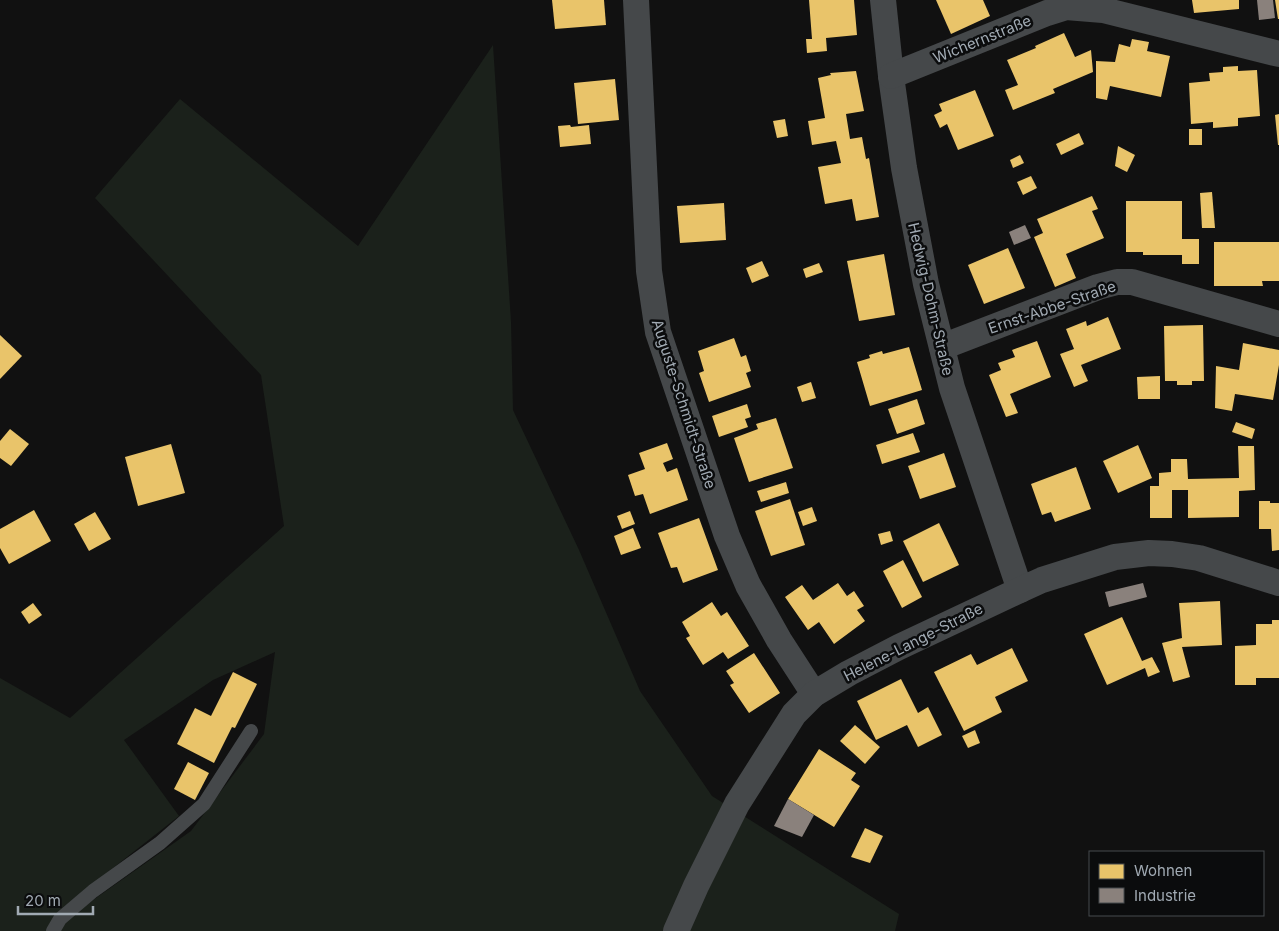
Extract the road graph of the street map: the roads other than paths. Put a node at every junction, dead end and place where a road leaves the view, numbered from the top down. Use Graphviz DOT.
graph roads {
  1 [pos="636,0"];
  2 [pos="883,0"];
  3 [pos="1279,54"];
  4 [pos="891,76"];
  5 [pos="1279,324"];
  6 [pos="942,347"];
  7 [pos="1279,583"];
  8 [pos="1020,590"];
  9 [pos="814,694"];
  10 [pos="251,731"];
  11 [pos="53,931"];
  12 [pos="676,931"];
  1 -- 9 [label="street, Auguste-Schmidt-Straße"];
  2 -- 4 [label="street, Hedwig-Dohm-Straße"];
  3 -- 4 [label="street, Wichernstraße"];
  4 -- 6 [label="street, Hedwig-Dohm-Straße"];
  5 -- 6 [label="street, Ernst-Abbe-Straße"];
  6 -- 8 [label="street, Hedwig-Dohm-Straße"];
  7 -- 8 [label="street, Helene-Lange-Straße"];
  8 -- 9 [label="street, Helene-Lange-Straße"];
  9 -- 12 [label="street, Helene-Lange-Straße"];
  10 -- 11 [label="lane"];
}
